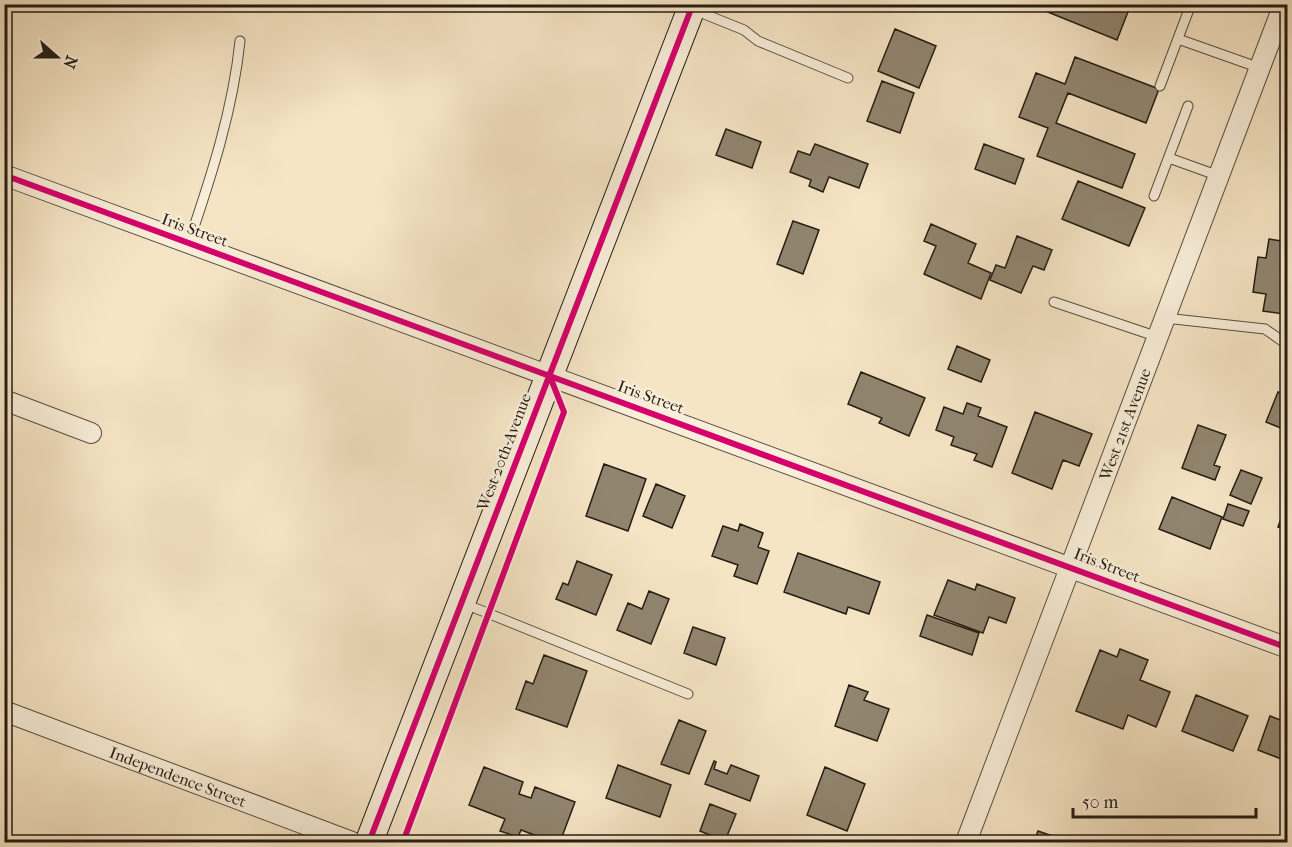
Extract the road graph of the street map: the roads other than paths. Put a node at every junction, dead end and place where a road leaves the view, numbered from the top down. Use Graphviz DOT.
graph roads {
  1 [pos="1191,4"];
  2 [pos="1284,4"];
  3 [pos="692,7"];
  4 [pos="1282,26"];
  5 [pos="1178,39"];
  6 [pos="240,41"];
  7 [pos="1260,68"];
  8 [pos="848,78"];
  9 [pos="1160,86"];
  10 [pos="1188,106"];
  11 [pos="1169,158"];
  12 [pos="4,175"];
  13 [pos="1219,176"];
  14 [pos="1154,196"];
  15 [pos="189,242"];
  16 [pos="1054,302"];
  17 [pos="1165,318"];
  18 [pos="1158,337"];
  19 [pos="1287,345"];
  20 [pos="549,374"];
  21 [pos="4,400"];
  22 [pos="91,433"];
  23 [pos="1071,566"];
  24 [pos="460,602"];
  25 [pos="1287,648"];
  26 [pos="688,693"];
  27 [pos="4,711"];
  28 [pos="352,843"];
  29 [pos="369,843"];
  30 [pos="966,843"];
  1 -- 5 [label="lane"];
  2 -- 4 [label="street, West 21st Avenue"];
  3 -- 8 [label="lane"];
  3 -- 20 [label="street, West 20th Avenue"];
  4 -- 7 [label="street, West 21st Avenue"];
  5 -- 7 [label="lane"];
  5 -- 9 [label="lane"];
  6 -- 15 [label="lane"];
  7 -- 13 [label="street, West 21st Avenue"];
  10 -- 11 [label="lane"];
  11 -- 13 [label="lane"];
  11 -- 14 [label="lane"];
  12 -- 15 [label="street, Iris Street"];
  13 -- 17 [label="street, West 21st Avenue"];
  15 -- 20 [label="street, Iris Street"];
  16 -- 18 [label="lane"];
  17 -- 18 [label="street, West 21st Avenue"];
  17 -- 19 [label="lane"];
  18 -- 23 [label="street, West 21st Avenue"];
  20 -- 23 [label="street, Iris Street"];
  20 -- 24 [label="street, West 20th Avenue"];
  21 -- 22 [label="street"];
  23 -- 25 [label="street, Iris Street"];
  23 -- 30 [label="street, West 21st Avenue"];
  24 -- 26 [label="lane"];
  24 -- 29 [label="street, West 20th Avenue"];
  27 -- 28 [label="street, Independence Street"];
}
